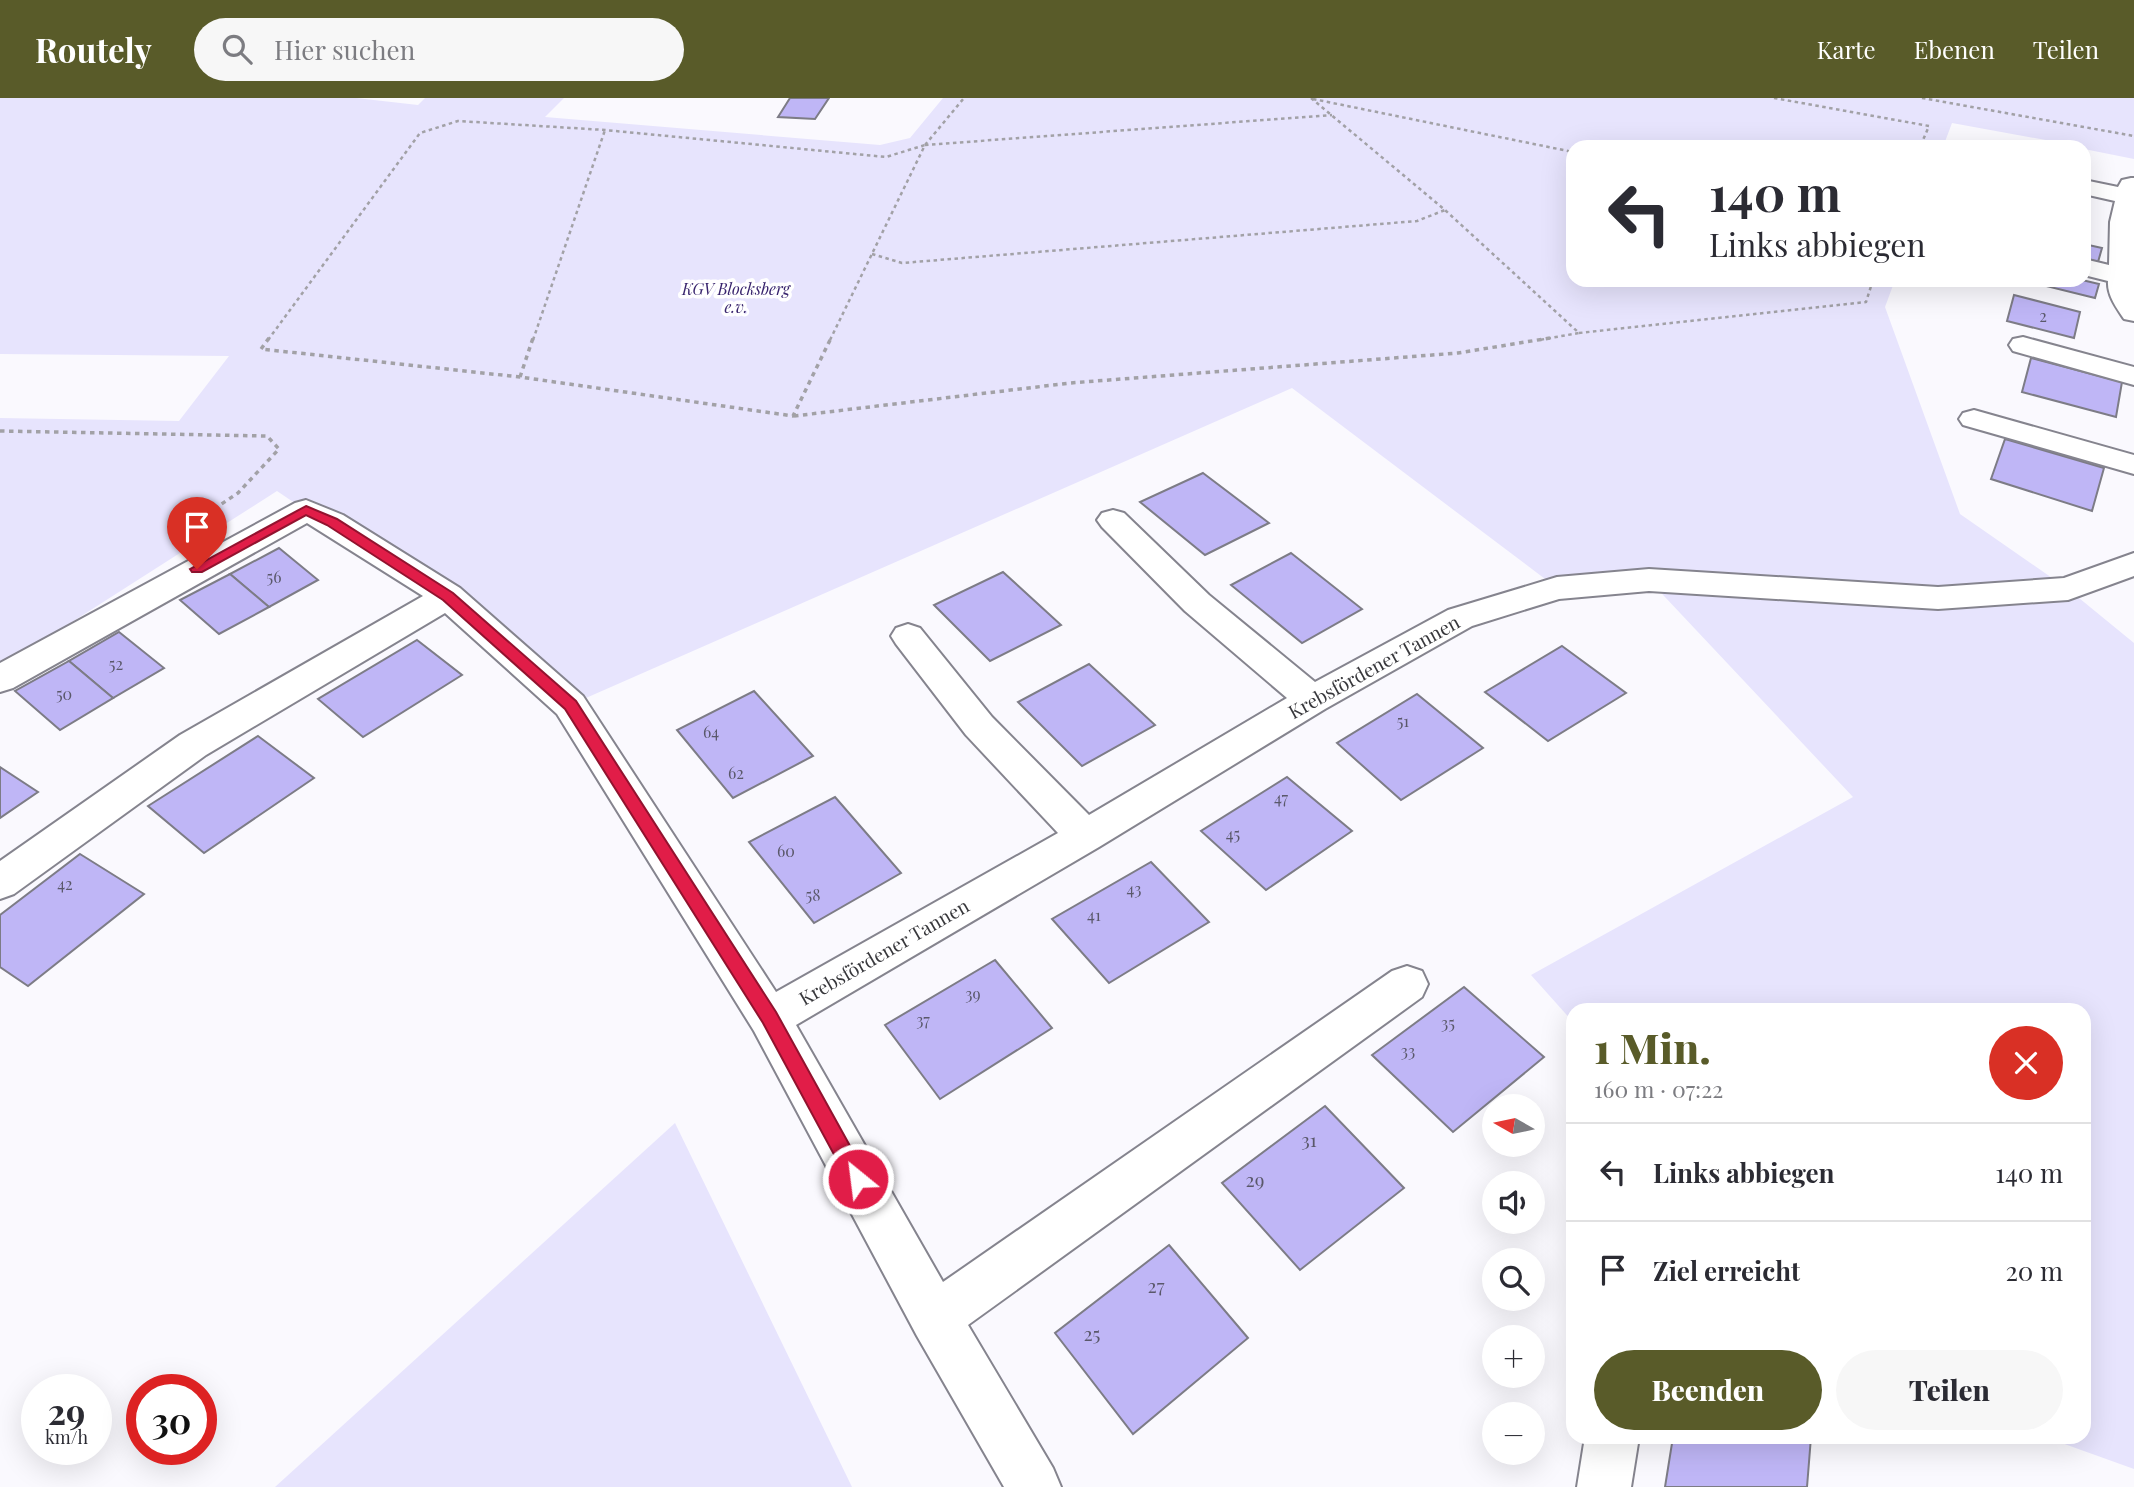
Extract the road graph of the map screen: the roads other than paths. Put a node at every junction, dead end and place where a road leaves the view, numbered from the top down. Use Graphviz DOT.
graph roads {
  1 [pos="2091,188"];
  2 [pos="2131,193"];
  3 [pos="2091,271"];
  4 [pos="2128,293"];
  5 [pos="2023,345"];
  6 [pos="2134,376"];
  7 [pos="1974,419"];
  8 [pos="2134,465"];
  9 [pos="1113,520"];
  10 [pos="2134,564"];
  11 [pos="448,596"];
  12 [pos="908,636"];
  13 [pos="0,679"];
  14 [pos="1312,700"];
  15 [pos="1085,836"];
  16 [pos="0,883"];
  17 [pos="1407,984"];
  18 [pos="769,1018"];
  19 [pos="934,1318"];
  20 [pos="1611,1444"];
  21 [pos="1034,1487"];
  22 [pos="1605,1487"];
  1 -- 2 [label="street"];
  2 -- 4 [label="street"];
  3 -- 4 [label="street"];
  5 -- 6 [label="street"];
  7 -- 8 [label="street"];
  9 -- 14 [label="street"];
  10 -- 14 [label="street, Krebsfördener Tannen"];
  11 -- 13 [label="street"];
  11 -- 16 [label="street"];
  11 -- 18 [label="street"];
  12 -- 15 [label="street"];
  14 -- 15 [label="street, Krebsfördener Tannen"];
  15 -- 18 [label="street, Krebsfördener Tannen"];
  17 -- 19 [label="street"];
  18 -- 19 [label="street"];
  19 -- 21 [label="street"];
  20 -- 22 [label="street"];
}
